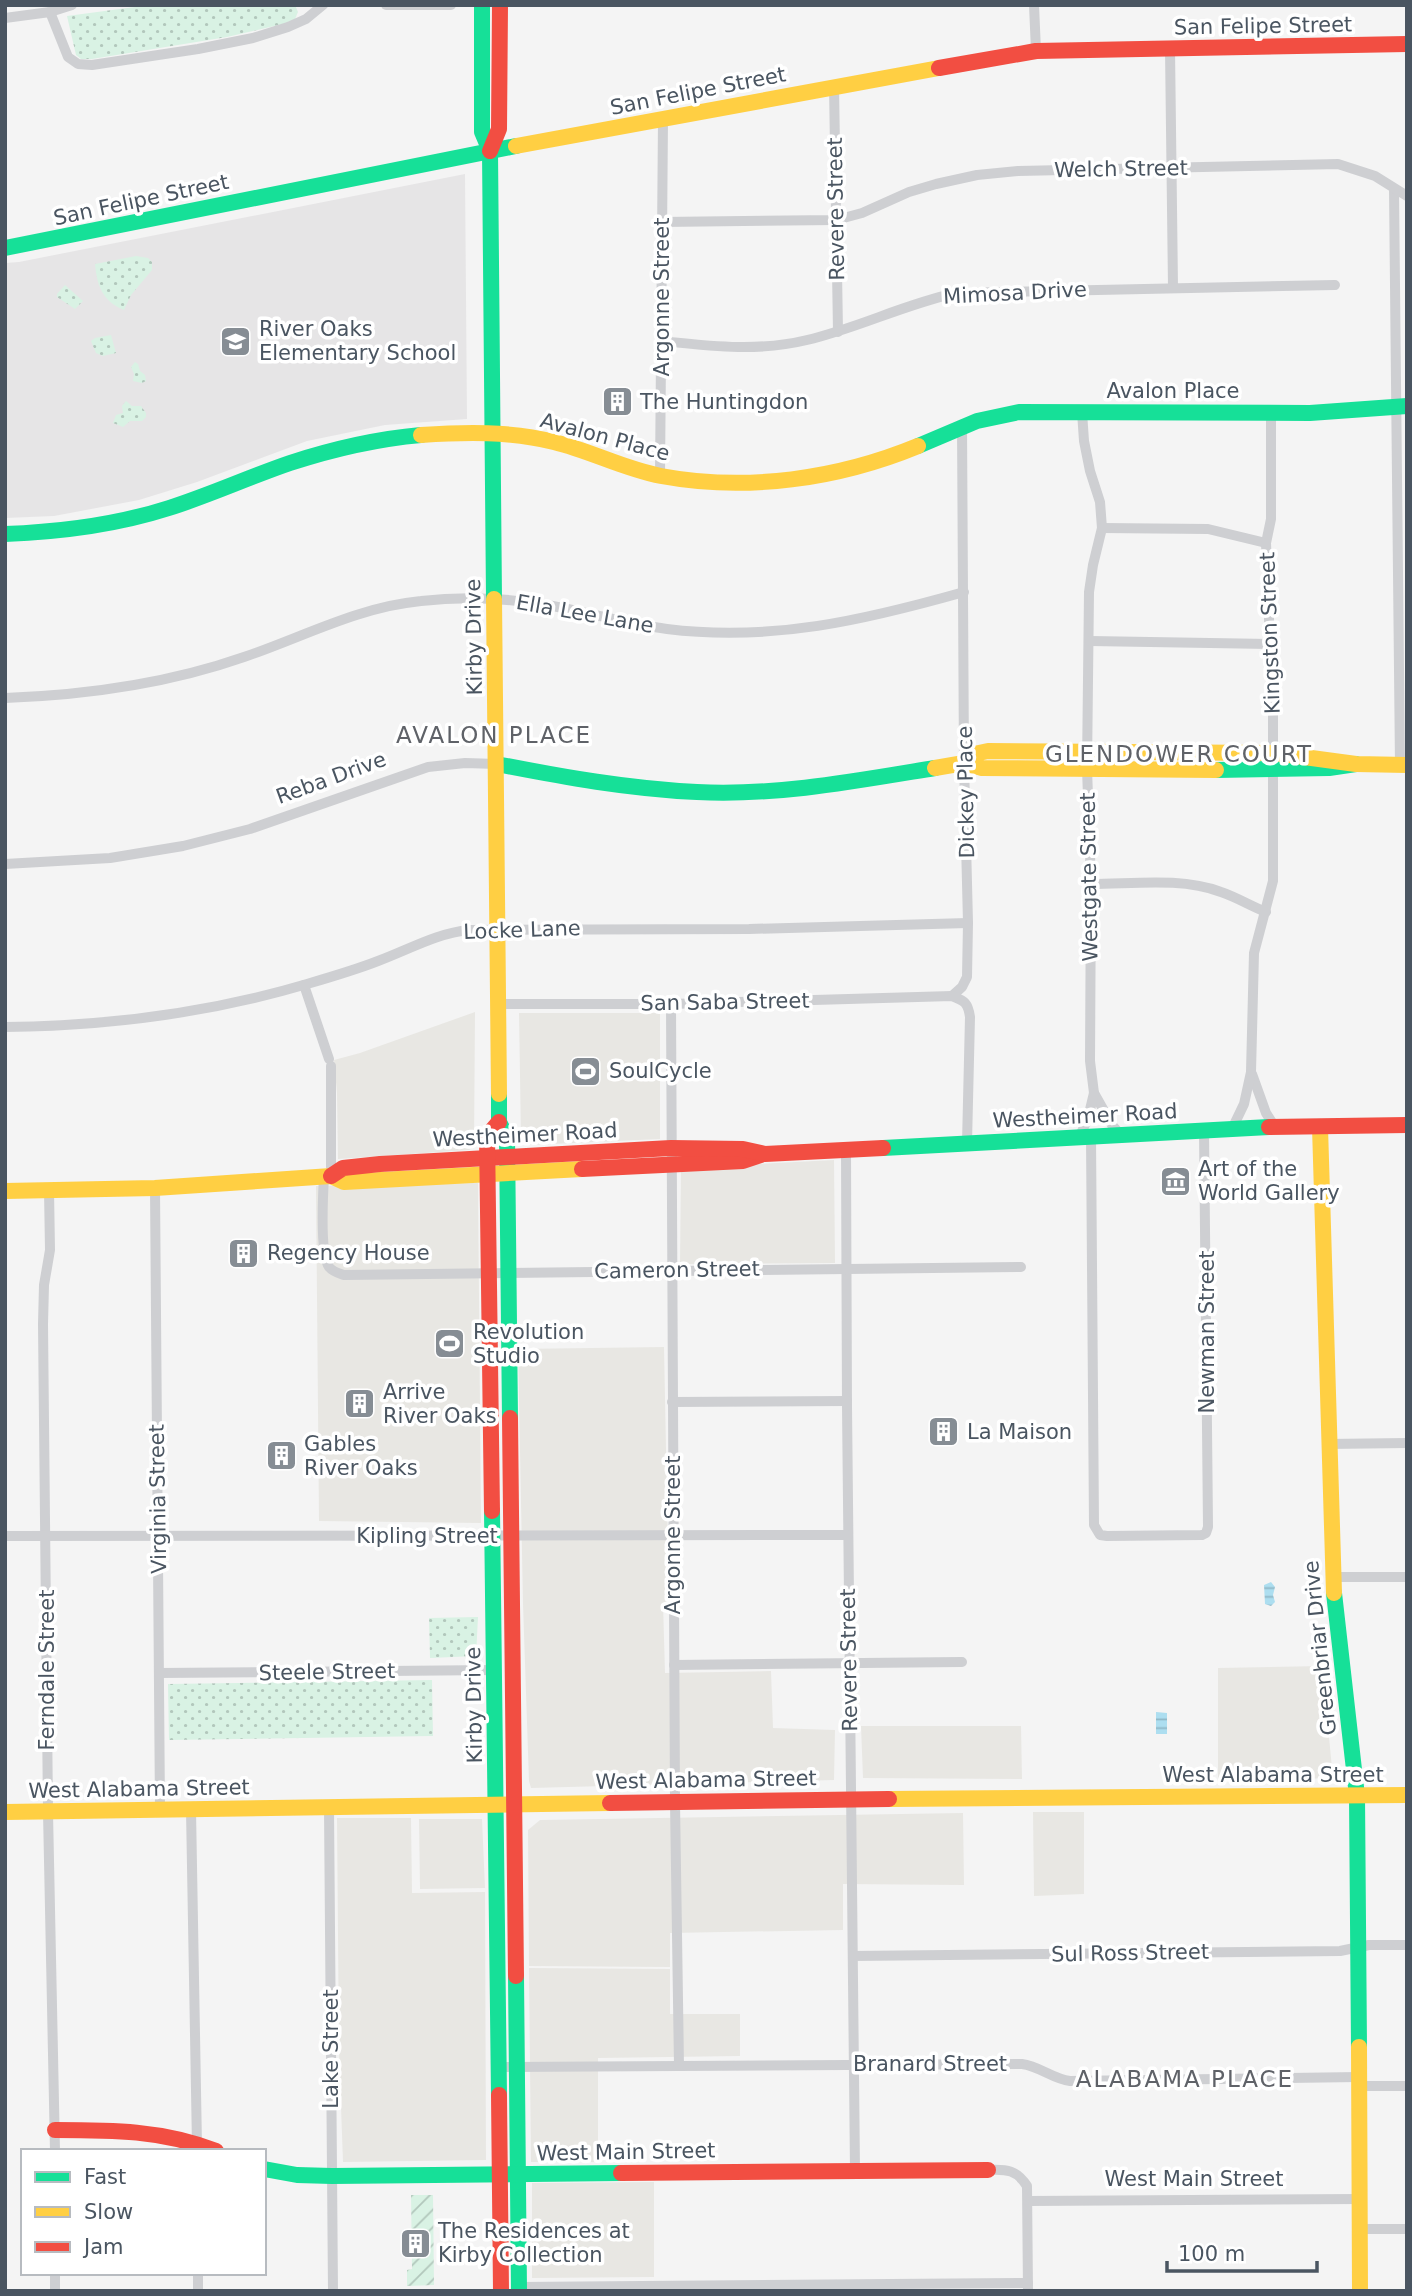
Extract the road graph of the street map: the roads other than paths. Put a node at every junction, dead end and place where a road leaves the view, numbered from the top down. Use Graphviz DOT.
graph roads {
  1 [pos="72,5"];
  2 [pos="323,5"];
  3 [pos="386,5"];
  4 [pos="452,5"];
  5 [pos="482,5"];
  6 [pos="500,5"];
  7 [pos="1034,5"];
  8 [pos="50,12"];
  9 [pos="5,18"];
  10 [pos="1407,44"];
  11 [pos="1170,49"];
  12 [pos="1035,51"];
  13 [pos="834,86"];
  14 [pos="663,119"];
  15 [pos="490,151"];
  16 [pos="1172,169"];
  17 [pos="1394,189"];
  18 [pos="1407,195"];
  19 [pos="836,220"];
  20 [pos="662,222"];
  21 [pos="5,248"];
  22 [pos="1335,285"];
  23 [pos="1173,287"];
  24 [pos="838,332"];
  25 [pos="661,341"];
  26 [pos="1402,406"];
  27 [pos="1082,412"];
  28 [pos="1271,412"];
  29 [pos="962,425"];
  30 [pos="492,433"];
  31 [pos="660,476"];
  32 [pos="1102,528"];
  33 [pos="5,534"];
  34 [pos="1266,542"];
  35 [pos="964,592"];
  36 [pos="494,598"];
  37 [pos="1090,641"];
  38 [pos="1270,644"];
  39 [pos="5,698"];
  40 [pos="1087,750"];
  41 [pos="1274,753"];
  42 [pos="964,763"];
  43 [pos="497,764"];
  44 [pos="1356,764"];
  45 [pos="1404,765"];
  46 [pos="1087,768"];
  47 [pos="1273,770"];
  48 [pos="5,864"];
  49 [pos="1091,884"];
  50 [pos="1266,912"];
  51 [pos="968,923"];
  52 [pos="497,928"];
  53 [pos="304,985"];
  54 [pos="952,996"];
  55 [pos="499,1004"];
  56 [pos="671,1004"];
  57 [pos="5,1027"];
  58 [pos="1251,1072"];
  59 [pos="1094,1093"];
  60 [pos="499,1122"];
  61 [pos="1407,1125"];
  62 [pos="1275,1127"];
  63 [pos="1320,1127"];
  64 [pos="1232,1129"];
  65 [pos="1204,1130"];
  66 [pos="1121,1135"];
  67 [pos="1085,1138"];
  68 [pos="967,1143"];
  69 [pos="846,1150"];
  70 [pos="671,1156"];
  71 [pos="507,1165"];
  72 [pos="488,1166"];
  73 [pos="327,1176"];
  74 [pos="155,1188"];
  75 [pos="49,1190"];
  76 [pos="5,1191"];
  77 [pos="1021,1267"];
  78 [pos="846,1268"];
  79 [pos="672,1270"];
  80 [pos="508,1272"];
  81 [pos="489,1273"];
  82 [pos="847,1401"];
  83 [pos="673,1402"];
  84 [pos="1407,1443"];
  85 [pos="1327,1444"];
  86 [pos="1206,1533"];
  87 [pos="158,1535"];
  88 [pos="673,1535"];
  89 [pos="848,1535"];
  90 [pos="5,1536"];
  91 [pos="46,1536"];
  92 [pos="493,1536"];
  93 [pos="510,1536"];
  94 [pos="1332,1577"];
  95 [pos="1407,1577"];
  96 [pos="962,1662"];
  97 [pos="849,1663"];
  98 [pos="674,1665"];
  99 [pos="494,1670"];
  100 [pos="159,1674"];
  101 [pos="512,1697"];
  102 [pos="1357,1796"];
  103 [pos="1407,1796"];
  104 [pos="851,1799"];
  105 [pos="675,1802"];
  106 [pos="496,1805"];
  107 [pos="514,1805"];
  108 [pos="328,1808"];
  109 [pos="160,1810"];
  110 [pos="191,1810"];
  111 [pos="48,1811"];
  112 [pos="5,1812"];
  113 [pos="1407,1945"];
  114 [pos="1357,1948"];
  115 [pos="853,1956"];
  116 [pos="497,1958"];
  117 [pos="515,1958"];
  118 [pos="853,2064"];
  119 [pos="680,2066"];
  120 [pos="498,2067"];
  121 [pos="517,2067"];
  122 [pos="1359,2081"];
  123 [pos="1407,2086"];
  124 [pos="55,2130"];
  125 [pos="197,2146"];
  126 [pos="55,2149"];
  127 [pos="266,2169"];
  128 [pos="988,2170"];
  129 [pos="855,2171"];
  130 [pos="499,2174"];
  131 [pos="518,2174"];
  132 [pos="332,2176"];
  133 [pos="1360,2199"];
  134 [pos="1028,2201"];
  135 [pos="1360,2229"];
  136 [pos="1407,2229"];
  137 [pos="1028,2287"];
  138 [pos="519,2289"];
  139 [pos="333,2291"];
  140 [pos="500,2291"];
  141 [pos="1360,2291"];
  1 -- 8 [label="street"];
  2 -- 8 [label="street"];
  3 -- 4 [label="street"];
  5 -- 15 [label="street, Kirby Drive"];
  6 -- 15 [label="street, Kirby Drive"];
  7 -- 12 [label="street"];
  8 -- 9 [label="street"];
  10 -- 11 [label="street, San Felipe Street"];
  11 -- 12 [label="street, San Felipe Street"];
  11 -- 16 [label="street"];
  12 -- 13 [label="street, San Felipe Street"];
  13 -- 14 [label="street, San Felipe Street"];
  13 -- 19 [label="street, Revere Street"];
  14 -- 15 [label="street, San Felipe Street"];
  14 -- 20 [label="street, Argonne Street"];
  15 -- 21 [label="street, San Felipe Street"];
  15 -- 30 [label="street, Kirby Drive"];
  16 -- 17 [label="street, Welch Street"];
  16 -- 19 [label="street, Welch Street"];
  16 -- 23 [label="street"];
  17 -- 18 [label="street, Welch Street"];
  17 -- 26 [label="street"];
  19 -- 20 [label="street, Welch Street"];
  19 -- 24 [label="street, Revere Street"];
  20 -- 25 [label="street, Argonne Street"];
  22 -- 23 [label="street, Mimosa Drive"];
  23 -- 24 [label="street, Mimosa Drive"];
  24 -- 25 [label="street, Mimosa Drive"];
  25 -- 31 [label="street, Argonne Street"];
  26 -- 28 [label="street, Avalon Place"];
  26 -- 45 [label="street"];
  27 -- 28 [label="street, Avalon Place"];
  27 -- 29 [label="street, Avalon Place"];
  27 -- 32 [label="street, Westgate Street"];
  28 -- 34 [label="street, Kingston Street"];
  29 -- 31 [label="street, Avalon Place"];
  29 -- 35 [label="street, Dickey Place"];
  30 -- 31 [label="street, Avalon Place"];
  30 -- 33 [label="street, Avalon Place"];
  30 -- 36 [label="street, Kirby Drive"];
  32 -- 34 [label="street"];
  32 -- 37 [label="street, Westgate Street"];
  34 -- 38 [label="street, Kingston Street"];
  35 -- 36 [label="street, Ella Lee Lane"];
  35 -- 42 [label="street, Dickey Place"];
  36 -- 39 [label="street, Ella Lee Lane"];
  36 -- 43 [label="street, Kirby Drive"];
  37 -- 38 [label="street"];
  37 -- 40 [label="street, Westgate Street"];
  38 -- 41 [label="street, Kingston Street"];
  40 -- 41 [label="street, Reba Drive"];
  40 -- 42 [label="street, Reba Drive"];
  40 -- 46 [label="street, Westgate Street"];
  41 -- 44 [label="street, Reba Drive"];
  41 -- 47 [label="street, Kingston Street"];
  42 -- 43 [label="street, Reba Drive"];
  42 -- 46 [label="street, Reba Drive"];
  42 -- 51 [label="street, Dickey Place"];
  43 -- 48 [label="street, Reba Drive"];
  43 -- 52 [label="street, Kirby Drive"];
  44 -- 45 [label="street"];
  44 -- 47 [label="street, Reba Drive"];
  46 -- 47 [label="street, Reba Drive"];
  46 -- 49 [label="street, Westgate Street"];
  47 -- 50 [label="street, Kingston Street"];
  49 -- 50 [label="street"];
  49 -- 59 [label="street, Westgate Street"];
  50 -- 58 [label="street, Kingston Street"];
  51 -- 52 [label="street, Locke Lane"];
  51 -- 54 [label="street, Dickey Place"];
  52 -- 53 [label="street, Locke Lane"];
  52 -- 55 [label="street, Kirby Drive"];
  53 -- 57 [label="street, Locke Lane"];
  53 -- 73 [label="street"];
  54 -- 56 [label="street, San Saba Street"];
  54 -- 68 [label="street"];
  55 -- 56 [label="street, San Saba Street"];
  55 -- 60 [label="street, Kirby Drive"];
  56 -- 70 [label="street, Argonne Street"];
  58 -- 62 [label="street"];
  58 -- 64 [label="street"];
  59 -- 66 [label="street, Westgate Street"];
  59 -- 67 [label="street, Westgate Street"];
  60 -- 71 [label="street, Kirby Drive"];
  60 -- 72 [label="street, Kirby Drive"];
  61 -- 63 [label="street, Westheimer Road"];
  62 -- 63 [label="street, Westheimer Road"];
  62 -- 64 [label="street, Westheimer Road"];
  63 -- 85 [label="street, Greenbriar Drive"];
  64 -- 65 [label="street, Westheimer Road"];
  65 -- 66 [label="street, Westheimer Road"];
  65 -- 86 [label="street, Newman Street"];
  66 -- 67 [label="street, Westheimer Road"];
  67 -- 68 [label="street, Westheimer Road"];
  67 -- 86 [label="street, Westgate Street"];
  68 -- 69 [label="street, Westheimer Road"];
  69 -- 70 [label="street, Westheimer Road"];
  69 -- 78 [label="street, Revere Street"];
  70 -- 71 [label="street, Westheimer Road"];
  70 -- 79 [label="street, Argonne Street"];
  71 -- 72 [label="street, Westheimer Road"];
  71 -- 80 [label="street, Kirby Drive"];
  72 -- 73 [label="street, Westheimer Road"];
  72 -- 81 [label="street, Kirby Drive"];
  73 -- 74 [label="street, Westheimer Road"];
  73 -- 81 [label="street, Cameron Street"];
  74 -- 75 [label="street, Westheimer Road"];
  74 -- 87 [label="street, Virginia Street"];
  75 -- 76 [label="street, Westheimer Road"];
  75 -- 91 [label="street, Ferndale Street"];
  77 -- 78 [label="street, Cameron Street"];
  78 -- 79 [label="street, Cameron Street"];
  78 -- 82 [label="street, Revere Street"];
  79 -- 80 [label="street, Cameron Street"];
  79 -- 83 [label="street, Argonne Street"];
  80 -- 81 [label="street, Cameron Street"];
  80 -- 93 [label="street, Kirby Drive"];
  81 -- 92 [label="street, Kirby Drive"];
  82 -- 83 [label="street"];
  82 -- 89 [label="street, Revere Street"];
  83 -- 88 [label="street, Argonne Street"];
  84 -- 85 [label="street"];
  85 -- 94 [label="street, Greenbriar Drive"];
  87 -- 91 [label="street, Kipling Street"];
  87 -- 92 [label="street, Kipling Street"];
  87 -- 100 [label="street, Virginia Street"];
  88 -- 89 [label="street, Kipling Street"];
  88 -- 93 [label="street, Kipling Street"];
  88 -- 98 [label="street, Argonne Street"];
  89 -- 97 [label="street, Revere Street"];
  90 -- 91 [label="street, Kipling Street"];
  91 -- 111 [label="street, Ferndale Street"];
  92 -- 93 [label="street, Kipling Street"];
  92 -- 99 [label="street, Kirby Drive"];
  93 -- 101 [label="street, Kirby Drive"];
  94 -- 95 [label="street"];
  94 -- 102 [label="street, Greenbriar Drive"];
  96 -- 97 [label="street"];
  97 -- 98 [label="street"];
  97 -- 104 [label="street, Revere Street"];
  98 -- 105 [label="street, Argonne Street"];
  99 -- 100 [label="street, Steele Street"];
  99 -- 101 [label="street"];
  99 -- 106 [label="street, Kirby Drive"];
  100 -- 109 [label="street, Virginia Street"];
  101 -- 107 [label="street, Kirby Drive"];
  102 -- 103 [label="street, West Alabama Street"];
  102 -- 104 [label="street, West Alabama Street"];
  102 -- 114 [label="street, Greenbriar Drive"];
  104 -- 105 [label="street, West Alabama Street"];
  104 -- 115 [label="street, Revere Street"];
  105 -- 107 [label="street, West Alabama Street"];
  105 -- 119 [label="street, Argonne Street"];
  106 -- 107 [label="street, West Alabama Street"];
  106 -- 108 [label="street, West Alabama Street"];
  106 -- 116 [label="street, Kirby Drive"];
  107 -- 117 [label="street, Kirby Drive"];
  108 -- 110 [label="street, West Alabama Street"];
  108 -- 132 [label="street, Lake Street"];
  109 -- 110 [label="street, West Alabama Street"];
  109 -- 111 [label="street, West Alabama Street"];
  110 -- 125 [label="street"];
  111 -- 112 [label="street, West Alabama Street"];
  111 -- 124 [label="street, Ferndale Street"];
  113 -- 114 [label="street, Sul Ross Street"];
  114 -- 115 [label="street, Sul Ross Street"];
  114 -- 122 [label="street, Greenbriar Drive"];
  115 -- 118 [label="street, Revere Street"];
  116 -- 117 [label="street"];
  116 -- 120 [label="street, Kirby Drive"];
  117 -- 121 [label="street, Kirby Drive"];
  118 -- 119 [label="street, Branard Street"];
  118 -- 122 [label="street, Branard Street"];
  118 -- 129 [label="street, Revere Street"];
  119 -- 121 [label="street, Branard Street"];
  120 -- 121 [label="street, Branard Street"];
  120 -- 130 [label="street, Kirby Drive"];
  121 -- 131 [label="street, Kirby Drive"];
  122 -- 123 [label="street, Branard Street"];
  122 -- 133 [label="street, Greenbriar Drive"];
  124 -- 125 [label="street"];
  124 -- 126 [label="street, Ferndale Street"];
  127 -- 132 [label="street, West Main Street"];
  128 -- 129 [label="street, West Main Street"];
  128 -- 134 [label="street"];
  129 -- 131 [label="street, West Main Street"];
  130 -- 131 [label="street, West Main Street"];
  130 -- 132 [label="street, West Main Street"];
  130 -- 140 [label="street, Kirby Drive"];
  131 -- 138 [label="street, Kirby Drive"];
  132 -- 139 [label="street, Lake Street"];
  133 -- 134 [label="street, West Main Street"];
  133 -- 135 [label="street, Greenbriar Drive"];
  134 -- 137 [label="street"];
  135 -- 136 [label="street"];
  135 -- 141 [label="street, Greenbriar Drive"];
  137 -- 138 [label="street"];
}
